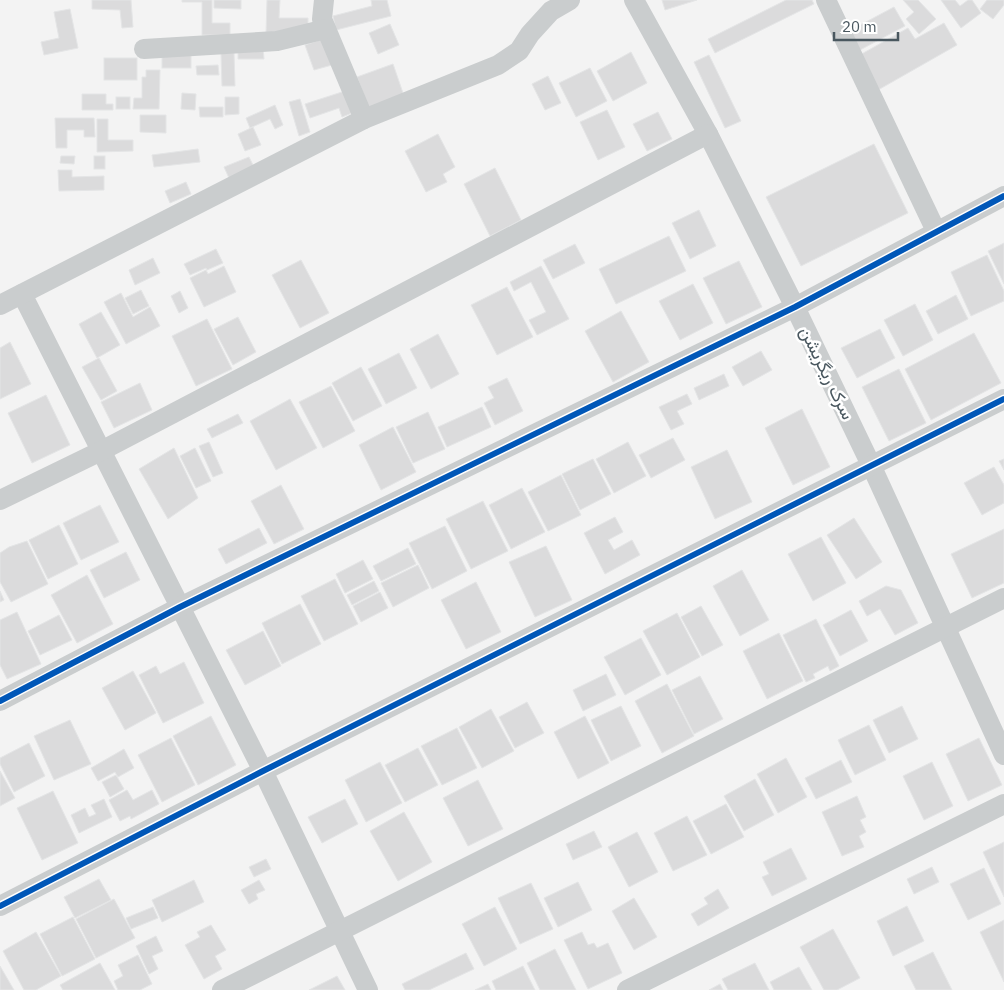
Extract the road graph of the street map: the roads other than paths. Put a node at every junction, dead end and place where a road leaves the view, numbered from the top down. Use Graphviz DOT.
graph roads {
  1 [pos="324,0"];
  2 [pos="570,0"];
  3 [pos="634,0"];
  4 [pos="829,1"];
  5 [pos="326,29"];
  6 [pos="144,49"];
  7 [pos="364,119"];
  8 [pos="708,134"];
  9 [pos="1004,196"];
  10 [pos="936,231"];
  11 [pos="22,294"];
  12 [pos="0,305"];
  13 [pos="795,307"];
  14 [pos="1004,399"];
  15 [pos="101,451"];
  16 [pos="871,465"];
  17 [pos="0,500"];
  18 [pos="1004,598"];
  19 [pos="180,607"];
  20 [pos="945,627"];
  21 [pos="0,701"];
  22 [pos="1004,755"];
  23 [pos="263,771"];
  24 [pos="1004,804"];
  25 [pos="0,906"];
  26 [pos="340,931"];
  27 [pos="222,990"];
  28 [pos="368,990"];
  29 [pos="627,990"];
  1 -- 5 [label="street"];
  2 -- 7 [label="street"];
  3 -- 8 [label="street, سرک ریگریشن"];
  4 -- 10 [label="street"];
  5 -- 6 [label="street"];
  5 -- 7 [label="street"];
  7 -- 11 [label="street"];
  8 -- 13 [label="street, سرک ریگریشن"];
  8 -- 15 [label="street"];
  9 -- 10 [label="street"];
  10 -- 13 [label="street"];
  11 -- 12 [label="street"];
  11 -- 15 [label="street"];
  13 -- 16 [label="street, سرک ریگریشن"];
  13 -- 19 [label="street"];
  14 -- 16 [label="street"];
  15 -- 17 [label="street"];
  15 -- 19 [label="street"];
  16 -- 20 [label="street, سرک ریگریشن"];
  16 -- 23 [label="street"];
  18 -- 20 [label="street"];
  19 -- 21 [label="street"];
  19 -- 23 [label="street"];
  20 -- 22 [label="street, سرک ریگریشن"];
  20 -- 26 [label="street"];
  23 -- 25 [label="street"];
  23 -- 26 [label="street"];
  24 -- 29 [label="street"];
  26 -- 27 [label="street"];
  26 -- 28 [label="street"];
}
